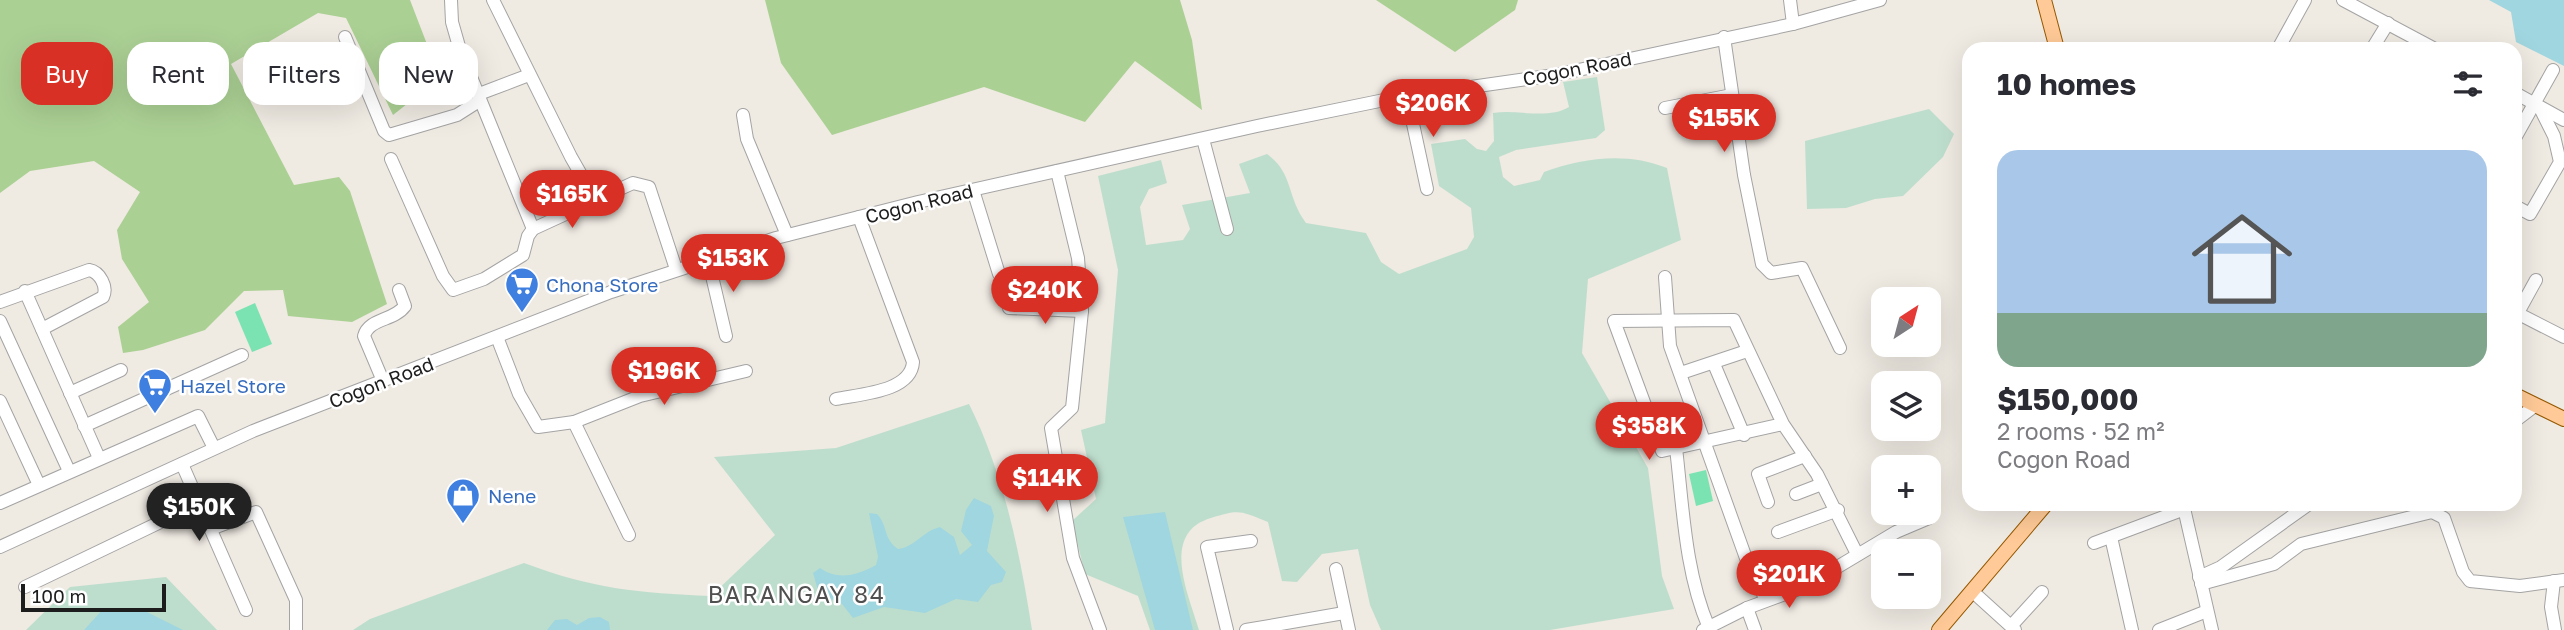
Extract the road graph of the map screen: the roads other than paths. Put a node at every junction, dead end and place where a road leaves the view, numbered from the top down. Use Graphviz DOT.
graph roads {
  1 [pos="451,0"];
  2 [pos="493,0"];
  3 [pos="1790,0"];
  4 [pos="1880,0"];
  5 [pos="2044,0"];
  6 [pos="2305,0"];
  7 [pos="2343,0"];
  8 [pos="2388,23"];
  9 [pos="1793,24"];
  10 [pos="345,37"];
  11 [pos="1724,37"];
  12 [pos="2055,42"];
  13 [pos="2282,42"];
  14 [pos="2376,42"];
  15 [pos="2422,42"];
  16 [pos="2553,70"];
  17 [pos="529,75"];
  18 [pos="1732,95"];
  19 [pos="1407,96"];
  20 [pos="2522,97"];
  21 [pos="479,98"];
  22 [pos="2536,105"];
  23 [pos="1665,107"];
  24 [pos="743,116"];
  25 [pos="2564,120"];
  26 [pos="2522,127"];
  27 [pos="1203,139"];
  28 [pos="391,159"];
  29 [pos="1057,171"];
  30 [pos="1427,188"];
  31 [pos="973,190"];
  32 [pos="596,201"];
  33 [pos="2522,210"];
  34 [pos="859,217"];
  35 [pos="533,229"];
  36 [pos="1227,229"];
  37 [pos="787,235"];
  38 [pos="708,259"];
  39 [pos="676,269"];
  40 [pos="999,274"];
  41 [pos="1665,277"];
  42 [pos="2536,281"];
  43 [pos="399,290"];
  44 [pos="25,291"];
  45 [pos="0,302"];
  46 [pos="2522,305"];
  47 [pos="1009,308"];
  48 [pos="1082,311"];
  49 [pos="2522,318"];
  50 [pos="0,321"];
  51 [pos="1666,323"];
  52 [pos="42,330"];
  53 [pos="726,336"];
  54 [pos="497,337"];
  55 [pos="2564,337"];
  56 [pos="1840,348"];
  57 [pos="1747,351"];
  58 [pos="242,355"];
  59 [pos="1714,364"];
  60 [pos="121,370"];
  61 [pos="746,370"];
  62 [pos="1681,373"];
  63 [pos="383,381"];
  64 [pos="70,393"];
  65 [pos="2522,398"];
  66 [pos="836,400"];
  67 [pos="0,401"];
  68 [pos="2536,405"];
  69 [pos="2522,416"];
  70 [pos="2563,416"];
  71 [pos="575,422"];
  72 [pos="1783,424"];
  73 [pos="84,426"];
  74 [pos="1744,435"];
  75 [pos="1704,442"];
  76 [pos="1675,448"];
  77 [pos="214,449"];
  78 [pos="1805,456"];
  79 [pos="99,458"];
  80 [pos="182,464"];
  81 [pos="69,471"];
  82 [pos="1822,484"];
  83 [pos="39,485"];
  84 [pos="1796,494"];
  85 [pos="2,497"];
  86 [pos="1768,502"];
  87 [pos="200,503"];
  88 [pos="1838,510"];
  89 [pos="2040,511"];
  90 [pos="2172,511"];
  91 [pos="2185,511"];
  92 [pos="2299,511"];
  93 [pos="1915,525"];
  94 [pos="211,529"];
  95 [pos="1778,532"];
  96 [pos="629,535"];
  97 [pos="2111,537"];
  98 [pos="1251,541"];
  99 [pos="2094,543"];
  100 [pos="0,547"];
  101 [pos="1857,554"];
  102 [pos="1336,569"];
  103 [pos="2559,580"];
  104 [pos="2200,581"];
  105 [pos="25,587"];
  106 [pos="1972,591"];
  107 [pos="2042,592"];
  108 [pos="1766,600"];
  109 [pos="1746,608"];
  110 [pos="246,610"];
  111 [pos="2207,611"];
  112 [pos="1344,613"];
  113 [pos="2013,628"];
  114 [pos="1706,629"];
  115 [pos="2551,629"];
  116 [pos="296,630"];
  117 [pos="1100,630"];
  118 [pos="1227,630"];
  119 [pos="1246,630"];
  120 [pos="1349,630"];
  121 [pos="1755,630"];
  122 [pos="1939,630"];
  123 [pos="2132,630"];
  124 [pos="2159,630"];
  125 [pos="2212,630"];
  1 -- 21 [label="street"];
  2 -- 17 [label="street"];
  3 -- 9 [label="street"];
  4 -- 9 [label="street, Cogon Road"];
  5 -- 12 [label="main road"];
  6 -- 13 [label="street"];
  7 -- 8 [label="street"];
  8 -- 14 [label="street"];
  8 -- 15 [label="street"];
  9 -- 11 [label="street, Cogon Road"];
  10 -- 21 [label="street"];
  11 -- 18 [label="street"];
  11 -- 19 [label="street, Cogon Road"];
  16 -- 22 [label="street"];
  17 -- 21 [label="street"];
  17 -- 32 [label="street"];
  18 -- 23 [label="street"];
  18 -- 56 [label="street"];
  19 -- 27 [label="street, Cogon Road"];
  19 -- 30 [label="street"];
  20 -- 22 [label="street"];
  21 -- 35 [label="street"];
  22 -- 25 [label="street"];
  22 -- 26 [label="street"];
  22 -- 33 [label="street"];
  24 -- 37 [label="street"];
  27 -- 29 [label="street, Cogon Road"];
  27 -- 36 [label="street"];
  28 -- 35 [label="street"];
  29 -- 31 [label="street, Cogon Road"];
  29 -- 48 [label="street"];
  31 -- 34 [label="street, Cogon Road"];
  31 -- 40 [label="street"];
  32 -- 35 [label="street"];
  32 -- 39 [label="street"];
  34 -- 37 [label="street, Cogon Road"];
  34 -- 66 [label="street"];
  37 -- 38 [label="street, Cogon Road"];
  38 -- 39 [label="street, Cogon Road"];
  38 -- 53 [label="street"];
  39 -- 54 [label="street, Cogon Road"];
  41 -- 51 [label="street"];
  42 -- 46 [label="street"];
  43 -- 63 [label="street"];
  44 -- 45 [label="street"];
  44 -- 52 [label="street"];
  44 -- 52 [label="street"];
  47 -- 48 [label="street"];
  48 -- 117 [label="street"];
  49 -- 55 [label="street"];
  50 -- 81 [label="street"];
  51 -- 57 [label="street"];
  51 -- 62 [label="street"];
  51 -- 76 [label="street"];
  52 -- 64 [label="street"];
  54 -- 63 [label="street, Cogon Road"];
  54 -- 71 [label="street"];
  57 -- 59 [label="street"];
  57 -- 72 [label="street"];
  58 -- 73 [label="street"];
  59 -- 62 [label="street"];
  59 -- 74 [label="street"];
  60 -- 64 [label="street"];
  61 -- 71 [label="street"];
  62 -- 75 [label="street"];
  63 -- 77 [label="street, Cogon Road"];
  64 -- 73 [label="street"];
  65 -- 68 [label="main road"];
  67 -- 83 [label="street"];
  68 -- 69 [label="street"];
  68 -- 70 [label="main road"];
  71 -- 96 [label="street"];
  72 -- 74 [label="street"];
  72 -- 78 [label="street"];
  73 -- 79 [label="street"];
  74 -- 75 [label="street"];
  75 -- 76 [label="street"];
  75 -- 108 [label="street"];
  76 -- 114 [label="street"];
  77 -- 79 [label="street"];
  77 -- 80 [label="street, Cogon Road"];
  78 -- 82 [label="street"];
  78 -- 86 [label="street"];
  79 -- 81 [label="street"];
  80 -- 87 [label="street"];
  80 -- 100 [label="street, Cogon Road"];
  81 -- 83 [label="street"];
  82 -- 84 [label="street"];
  82 -- 88 [label="street"];
  83 -- 85 [label="street"];
  87 -- 94 [label="street"];
  87 -- 105 [label="street"];
  88 -- 95 [label="street"];
  88 -- 101 [label="street"];
  89 -- 106 [label="main road"];
  90 -- 97 [label="street"];
  91 -- 104 [label="street"];
  92 -- 104 [label="street"];
  93 -- 101 [label="street"];
  94 -- 110 [label="street"];
  94 -- 116 [label="street"];
  97 -- 99 [label="street"];
  97 -- 123 [label="street"];
  98 -- 118 [label="street"];
  101 -- 108 [label="street"];
  102 -- 112 [label="street"];
  103 -- 104 [label="street"];
  103 -- 115 [label="street"];
  104 -- 111 [label="street"];
  106 -- 113 [label="street"];
  106 -- 122 [label="main road"];
  107 -- 113 [label="street"];
  108 -- 109 [label="street"];
  109 -- 114 [label="street"];
  109 -- 121 [label="street"];
  111 -- 124 [label="street"];
  111 -- 125 [label="street"];
  112 -- 119 [label="street"];
  112 -- 120 [label="street"];
}
